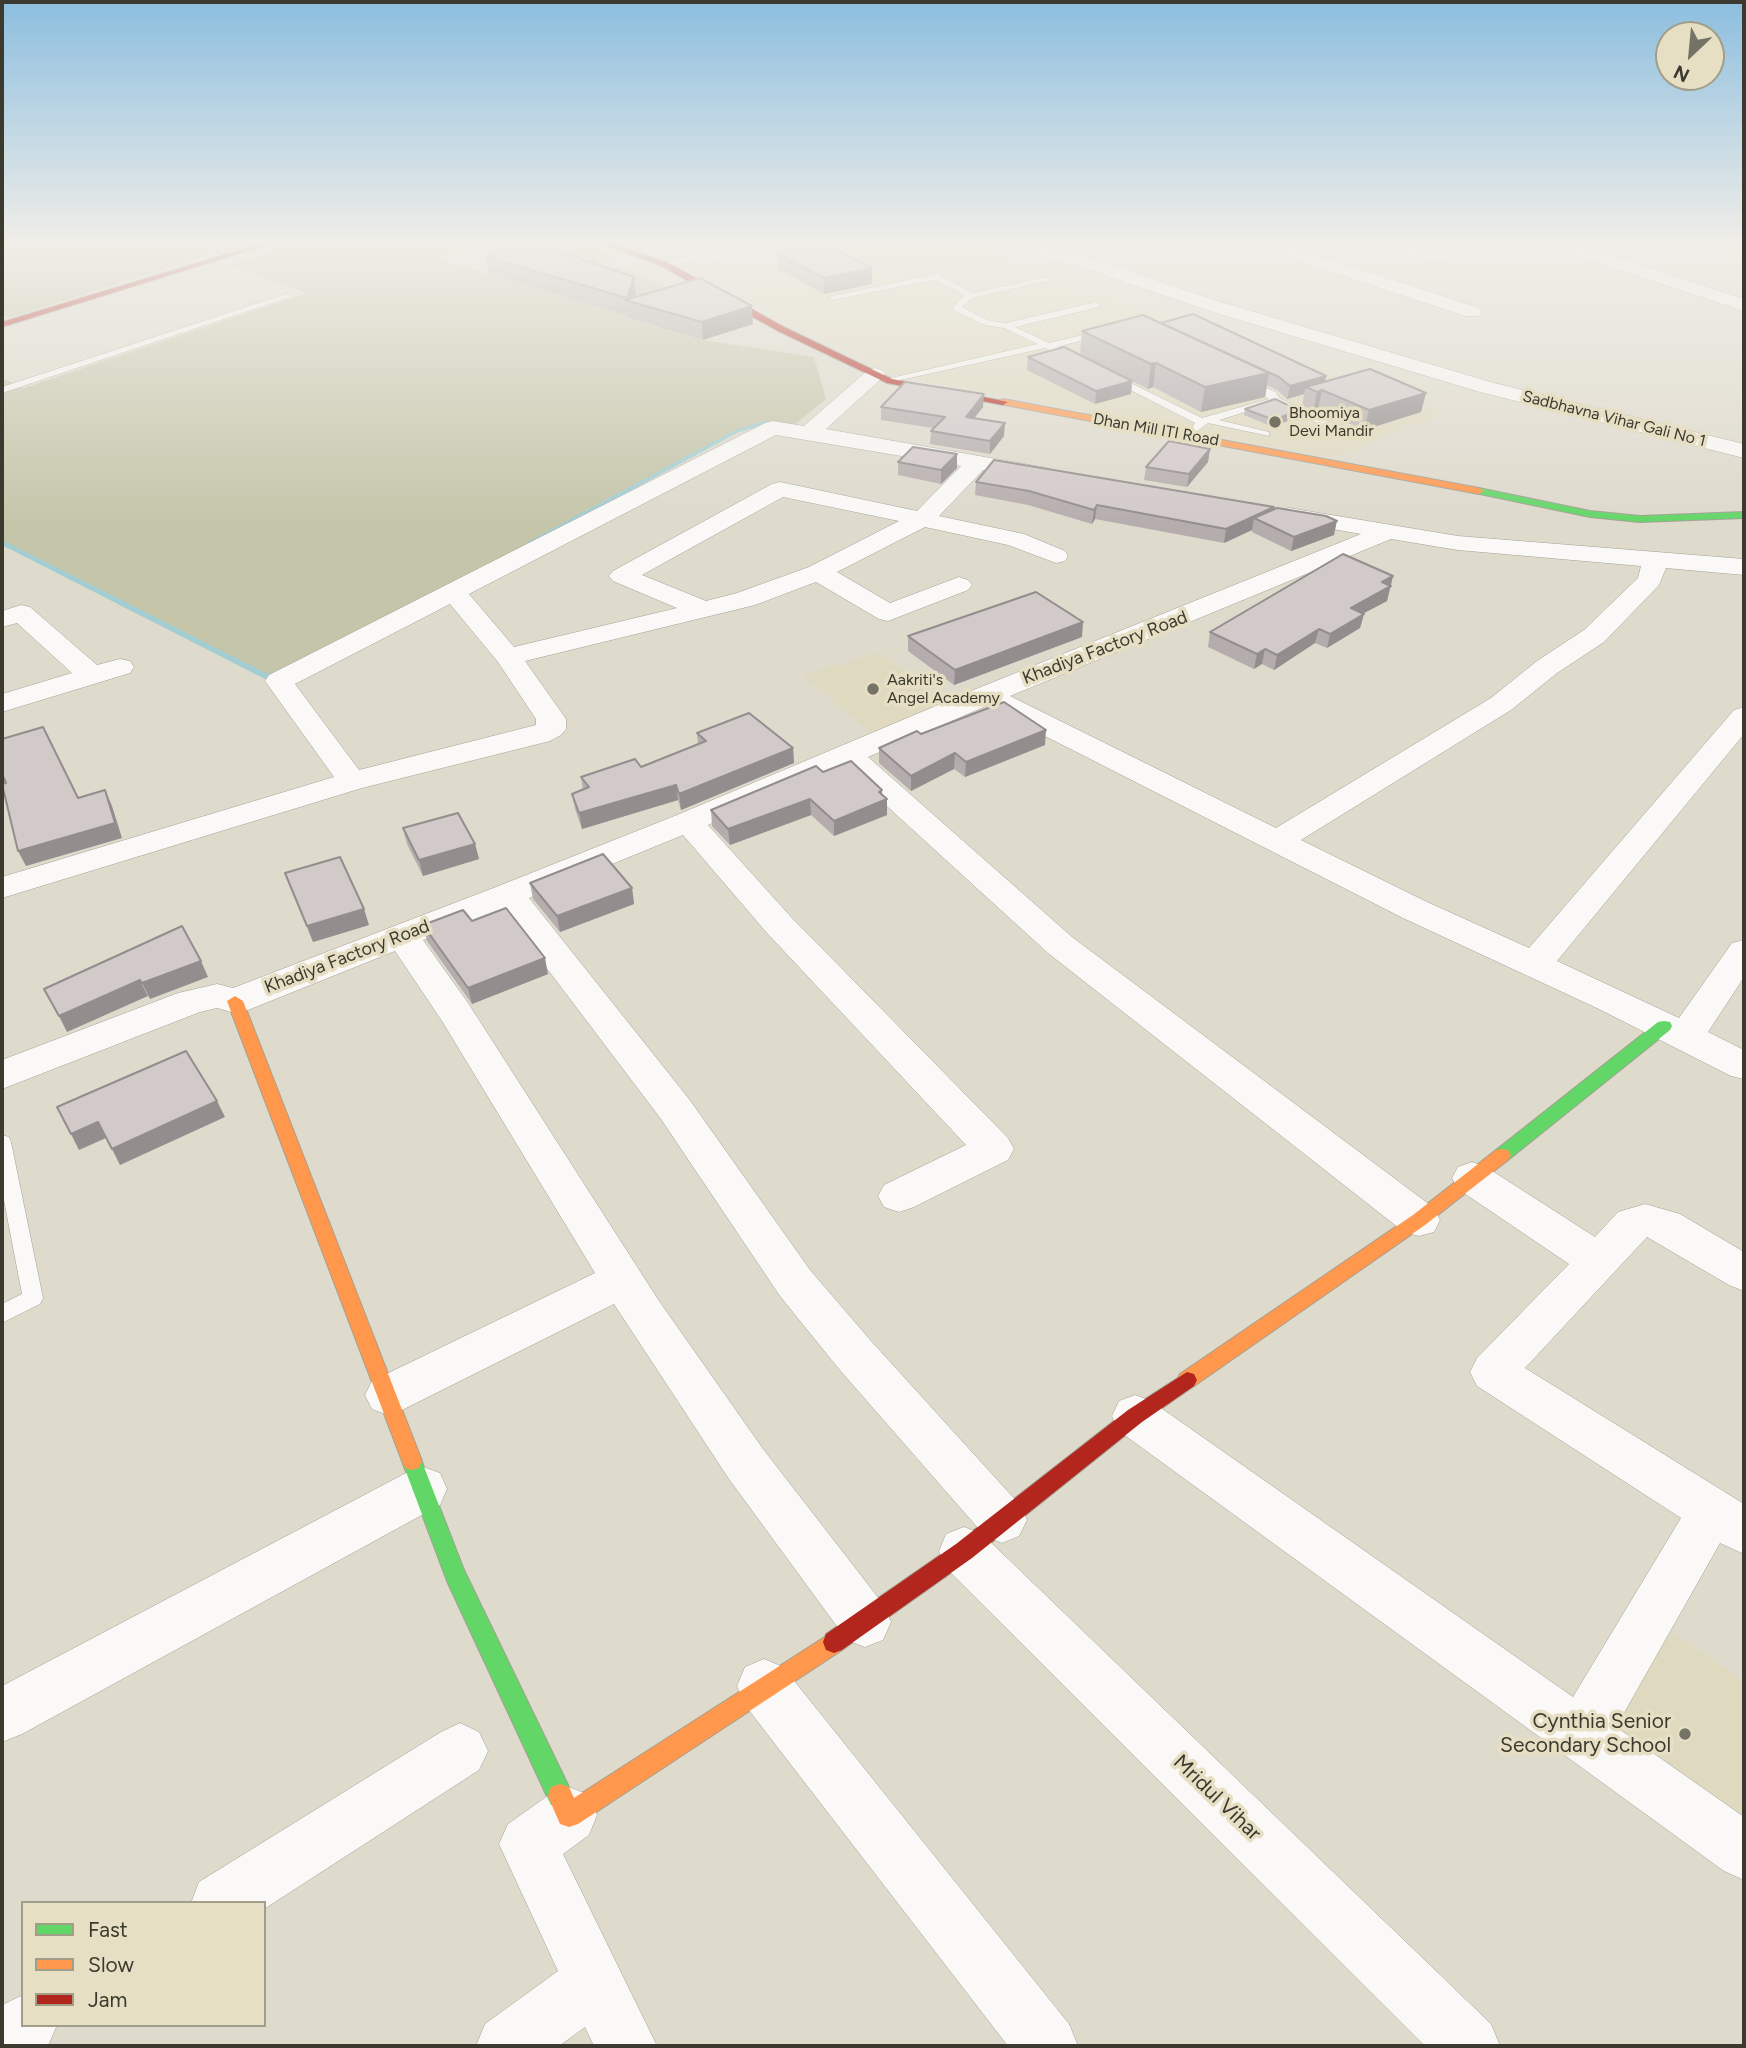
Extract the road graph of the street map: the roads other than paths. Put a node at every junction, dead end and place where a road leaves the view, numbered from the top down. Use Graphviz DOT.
graph roads {
  1 [pos="168,336"];
  2 [pos="794,336"];
  3 [pos="1026,336"];
  4 [pos="1092,336"];
  5 [pos="1312,336"];
  6 [pos="1048,346"];
  7 [pos="1084,364"];
  8 [pos="1096,370"];
  9 [pos="882,377"];
  10 [pos="1236,377"];
  11 [pos="2,390"];
  12 [pos="1275,400"];
  13 [pos="1298,401"];
  14 [pos="1286,405"];
  15 [pos="1204,421"];
  16 [pos="1350,427"];
  17 [pos="809,433"];
  18 [pos="1265,434"];
  19 [pos="1190,436"];
  20 [pos="1744,452"];
  21 [pos="978,462"];
  22 [pos="1060,476"];
  23 [pos="1264,511"];
  24 [pos="1744,515"];
  25 [pos="922,519"];
  26 [pos="1387,532"];
  27 [pos="1056,556"];
  28 [pos="1656,558"];
  29 [pos="1744,567"];
  30 [pos="818,572"];
  31 [pos="959,585"];
  32 [pos="454,592"];
  33 [pos="703,609"];
  34 [pos="2,619"];
  35 [pos="508,657"];
  36 [pos="120,667"];
  37 [pos="93,676"];
  38 [pos="986,695"];
  39 [pos="2,703"];
  40 [pos="1744,716"];
  41 [pos="847,754"];
  42 [pos="352,781"];
  43 [pos="688,822"];
  44 [pos="1278,840"];
  45 [pos="2,888"];
  46 [pos="508,894"];
  47 [pos="402,935"];
  48 [pos="1744,951"];
  49 [pos="1535,964"];
  50 [pos="235,1001"];
  51 [pos="1675,1031"];
  52 [pos="1744,1066"];
  53 [pos="2,1075"];
  54 [pos="2,1142"];
  55 [pos="1472,1178"];
  56 [pos="900,1196"];
  57 [pos="1419,1220"];
  58 [pos="1598,1261"];
  59 [pos="1744,1273"];
  60 [pos="622,1280"];
  61 [pos="2,1314"];
  62 [pos="388,1395"];
  63 [pos="1135,1416"];
  64 [pos="423,1489"];
  65 [pos="1728,1521"];
  66 [pos="983,1536"];
  67 [pos="864,1622"];
  68 [pos="764,1686"];
  69 [pos="3,1715"];
  70 [pos="1582,1734"];
  71 [pos="460,1751"];
  72 [pos="569,1815"];
  73 [pos="1744,1851"];
  74 [pos="223,1901"];
  75 [pos="595,1982"];
  76 [pos="23,2027"];
  77 [pos="2,2040"];
  78 [pos="507,2046"];
  79 [pos="626,2046"];
  80 [pos="1047,2046"];
  81 [pos="1469,2046"];
  1 -- 11 [label="lane"];
  2 -- 9 [label="street, Dhan Mill ITI Road"];
  3 -- 6 [label="lane"];
  4 -- 6 [label="lane"];
  5 -- 20 [label="street, Sadbhavna Vihar Gali No 1"];
  6 -- 7 [label="lane"];
  6 -- 9 [label="lane"];
  8 -- 15 [label="lane"];
  9 -- 17 [label="street"];
  9 -- 19 [label="street, Dhan Mill ITI Road"];
  10 -- 12 [label="lane"];
  12 -- 14 [label="lane"];
  12 -- 15 [label="lane"];
  13 -- 14 [label="lane"];
  14 -- 16 [label="lane"];
  15 -- 18 [label="lane"];
  15 -- 19 [label="lane"];
  17 -- 21 [label="street"];
  17 -- 32 [label="street"];
  19 -- 24 [label="street, Dhan Mill ITI Road"];
  21 -- 22 [label="street"];
  21 -- 25 [label="street"];
  23 -- 26 [label="street"];
  25 -- 27 [label="street"];
  25 -- 30 [label="street"];
  25 -- 33 [label="street"];
  26 -- 28 [label="street"];
  26 -- 38 [label="street, Khadiya Factory Road"];
  28 -- 29 [label="street"];
  28 -- 44 [label="street"];
  30 -- 31 [label="street"];
  30 -- 33 [label="street"];
  32 -- 35 [label="street"];
  32 -- 42 [label="street"];
  33 -- 35 [label="street"];
  34 -- 37 [label="street"];
  35 -- 42 [label="street"];
  36 -- 37 [label="street"];
  37 -- 39 [label="street"];
  38 -- 41 [label="street, Khadiya Factory Road"];
  38 -- 44 [label="street"];
  40 -- 49 [label="street"];
  41 -- 43 [label="street, Khadiya Factory Road"];
  41 -- 57 [label="street"];
  42 -- 45 [label="street"];
  43 -- 46 [label="street, Khadiya Factory Road"];
  43 -- 56 [label="street"];
  44 -- 49 [label="street"];
  46 -- 47 [label="street, Khadiya Factory Road"];
  46 -- 66 [label="street, Mridul Vihar"];
  47 -- 50 [label="street, Khadiya Factory Road"];
  47 -- 60 [label="street"];
  48 -- 51 [label="street"];
  49 -- 51 [label="street"];
  50 -- 53 [label="street, Khadiya Factory Road"];
  50 -- 62 [label="street"];
  51 -- 52 [label="street"];
  51 -- 55 [label="street"];
  54 -- 61 [label="lane"];
  55 -- 57 [label="street"];
  55 -- 58 [label="street"];
  57 -- 63 [label="street"];
  58 -- 59 [label="street"];
  58 -- 65 [label="street"];
  60 -- 62 [label="street"];
  60 -- 67 [label="street"];
  62 -- 64 [label="street"];
  63 -- 66 [label="street"];
  63 -- 70 [label="street"];
  64 -- 69 [label="street"];
  64 -- 72 [label="street"];
  65 -- 70 [label="street"];
  66 -- 67 [label="street"];
  66 -- 81 [label="street, Mridul Vihar"];
  67 -- 68 [label="street"];
  68 -- 72 [label="street"];
  68 -- 80 [label="street"];
  70 -- 73 [label="street"];
  71 -- 74 [label="street"];
  72 -- 75 [label="street"];
  75 -- 78 [label="street"];
  75 -- 79 [label="street"];
  76 -- 77 [label="street"];
}
